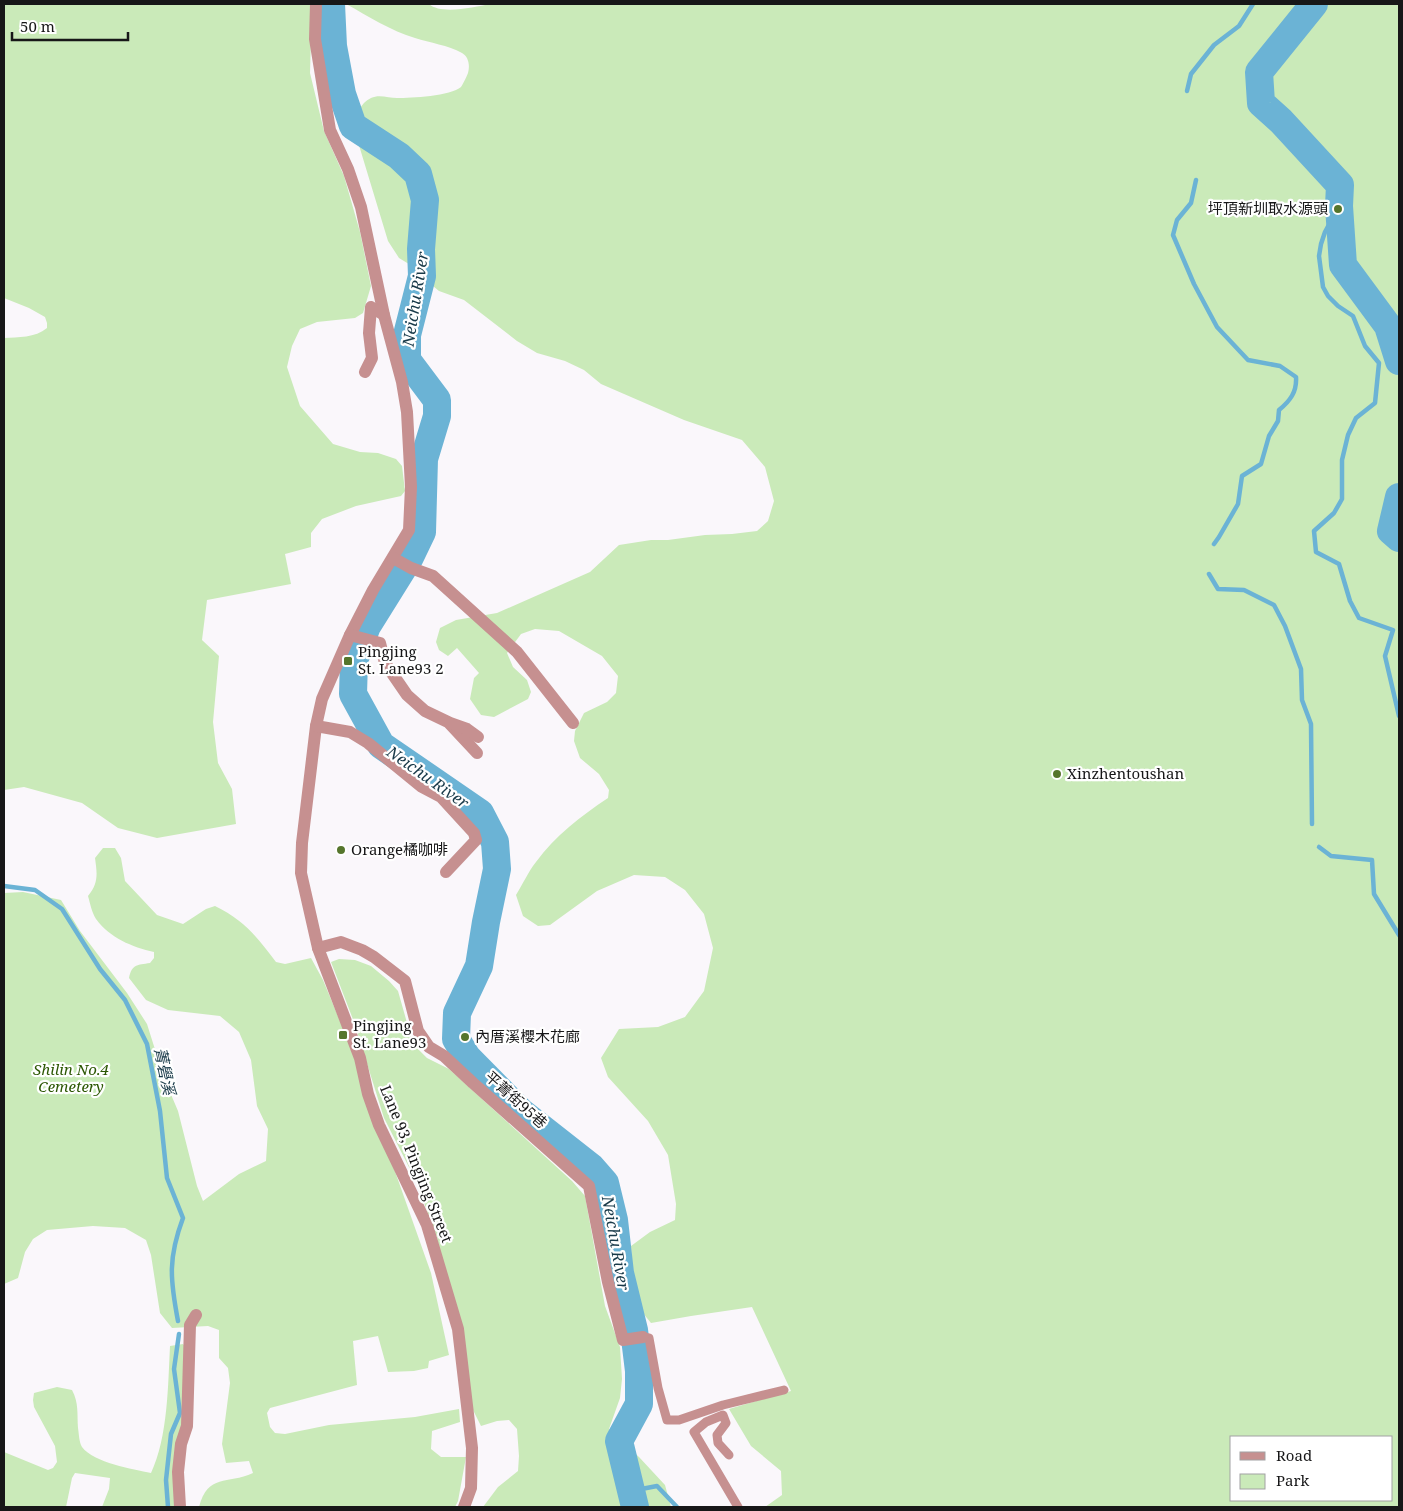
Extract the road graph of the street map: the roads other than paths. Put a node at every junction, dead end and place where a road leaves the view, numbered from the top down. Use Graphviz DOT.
graph roads {
  1 [pos="316,4"];
  2 [pos="384,315"];
  3 [pos="365,372"];
  4 [pos="394,558"];
  5 [pos="350,635"];
  6 [pos="448,722"];
  7 [pos="573,724"];
  8 [pos="316,726"];
  9 [pos="478,737"];
  10 [pos="477,753"];
  11 [pos="446,872"];
  12 [pos="318,948"];
  13 [pos="196,1315"];
  14 [pos="643,1337"];
  15 [pos="784,1390"];
  16 [pos="729,1455"];
  17 [pos="180,1507"];
  18 [pos="464,1507"];
  19 [pos="738,1507"];
  1 -- 2 [label="street, Lane 93, Pingjing Street"];
  2 -- 3 [label="street"];
  2 -- 4 [label="street, Lane 93, Pingjing Street"];
  4 -- 5 [label="street, Lane 93, Pingjing Street"];
  4 -- 7 [label="street"];
  5 -- 6 [label="street"];
  5 -- 8 [label="street, Lane 93, Pingjing Street"];
  6 -- 9 [label="street"];
  6 -- 10 [label="street"];
  8 -- 11 [label="street"];
  8 -- 12 [label="street, Lane 93, Pingjing Street"];
  12 -- 14 [label="street, 平菁街95巷"];
  12 -- 18 [label="street, Lane 93, Pingjing Street"];
  13 -- 17 [label="street"];
  14 -- 15 [label="lane"];
  16 -- 19 [label="lane"];
}
